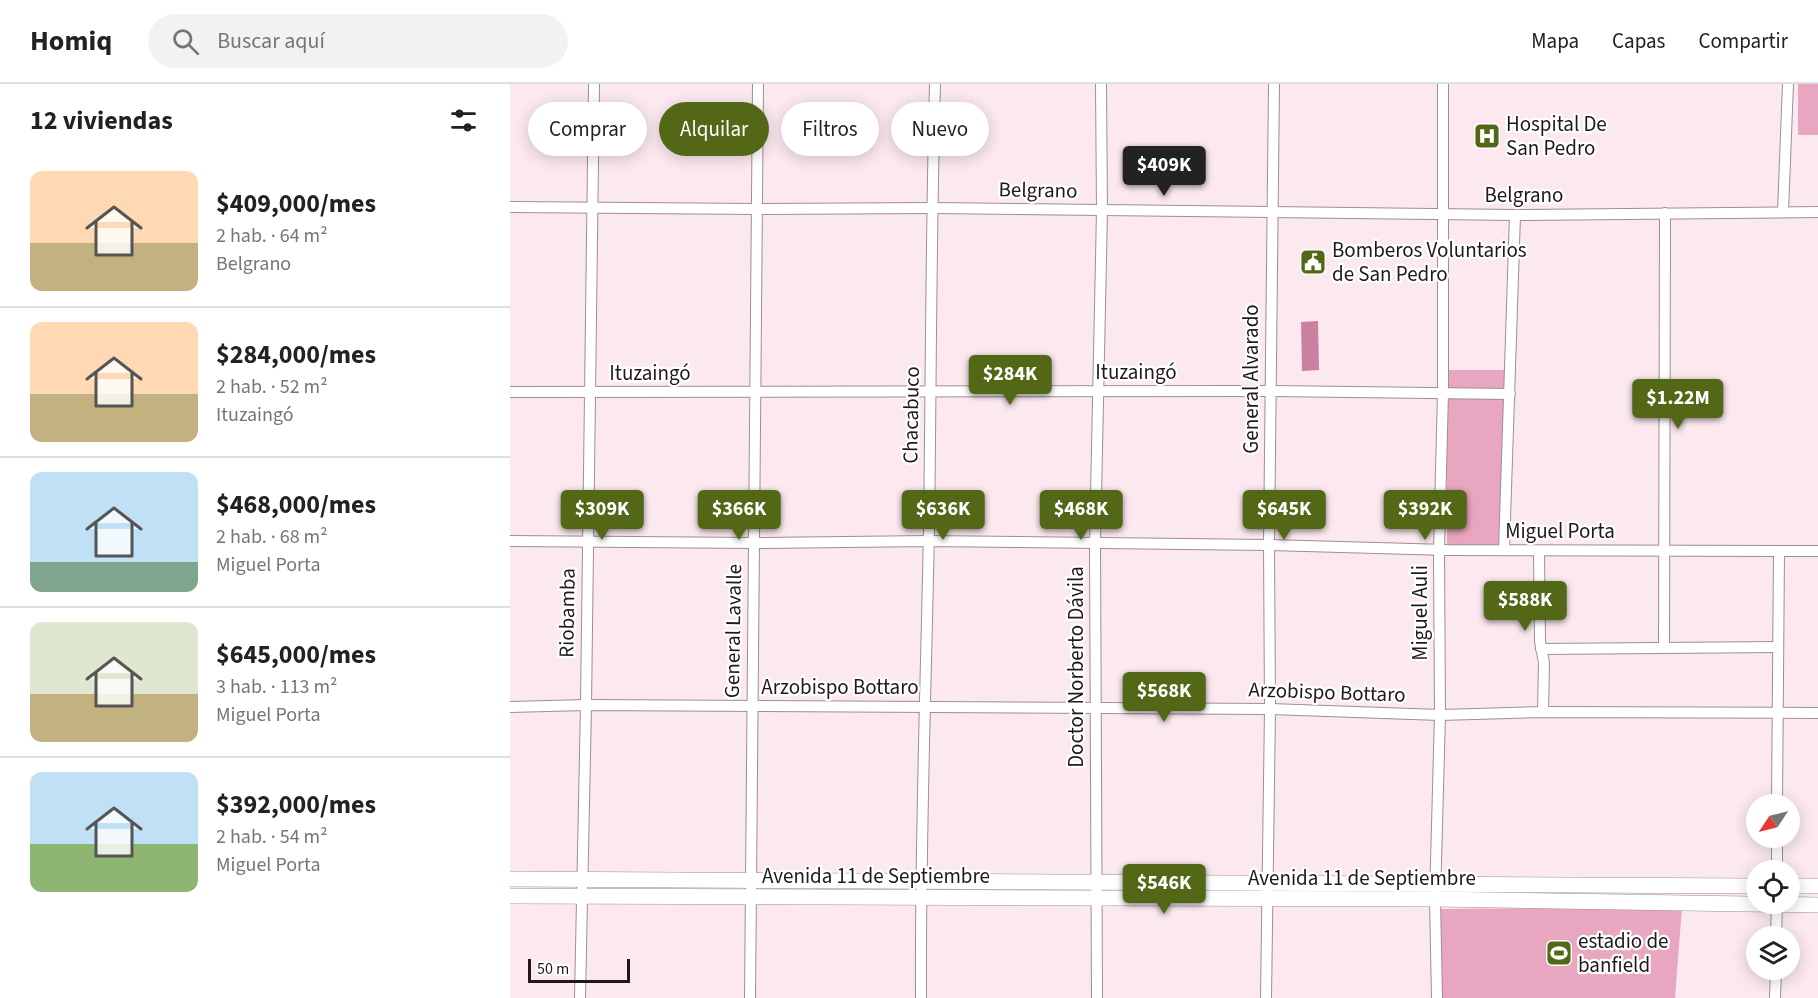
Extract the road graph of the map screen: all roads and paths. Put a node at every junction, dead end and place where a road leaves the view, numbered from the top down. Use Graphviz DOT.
graph roads {
  1 [pos="594,84"];
  2 [pos="758,84"];
  3 [pos="935,84"];
  4 [pos="1101,84"];
  5 [pos="1274,84"];
  6 [pos="1443,84"];
  7 [pos="1788,84"];
  8 [pos="510,207"];
  9 [pos="592,207"];
  10 [pos="932,208"];
  11 [pos="757,209"];
  12 [pos="1102,211"];
  13 [pos="1783,212"];
  14 [pos="1818,212"];
  15 [pos="1271,213"];
  16 [pos="1665,213"];
  17 [pos="1442,214"];
  18 [pos="1515,215"];
  19 [pos="510,392"];
  20 [pos="590,392"];
  21 [pos="755,392"];
  22 [pos="931,392"];
  23 [pos="1099,392"];
  24 [pos="1272,392"];
  25 [pos="1443,392"];
  26 [pos="1509,394"];
  27 [pos="510,541"];
  28 [pos="928,541"];
  29 [pos="588,542"];
  30 [pos="754,543"];
  31 [pos="1095,544"];
  32 [pos="1269,544"];
  33 [pos="1439,550"];
  34 [pos="1504,550"];
  35 [pos="1818,550"];
  36 [pos="1539,551"];
  37 [pos="1664,551"];
  38 [pos="1779,551"];
  39 [pos="1664,646"];
  40 [pos="1778,647"];
  41 [pos="1541,649"];
  42 [pos="586,705"];
  43 [pos="752,706"];
  44 [pos="510,707"];
  45 [pos="924,707"];
  46 [pos="1096,708"];
  47 [pos="1270,709"];
  48 [pos="1543,712"];
  49 [pos="1777,712"];
  50 [pos="1818,713"];
  51 [pos="1440,715"];
  52 [pos="1777,794"];
  53 [pos="510,879"];
  54 [pos="581,879"];
  55 [pos="752,880"];
  56 [pos="921,881"];
  57 [pos="1097,882"];
  58 [pos="1746,886"];
  59 [pos="1800,886"];
  60 [pos="1818,886"];
  61 [pos="1268,891"];
  62 [pos="1436,892"];
  63 [pos="510,896"];
  64 [pos="581,896"];
  65 [pos="752,897"];
  66 [pos="921,898"];
  67 [pos="1097,898"];
  68 [pos="1746,903"];
  69 [pos="1800,905"];
  70 [pos="1818,905"];
  71 [pos="1776,980"];
  72 [pos="580,998"];
  73 [pos="750,998"];
  74 [pos="921,998"];
  75 [pos="1097,998"];
  76 [pos="1266,998"];
  77 [pos="1437,998"];
  78 [pos="1775,998"];
  1 -- 9 [label="street, Riobamba"];
  2 -- 11 [label="street, General Lavalle"];
  3 -- 10 [label="street, Chacabuco"];
  4 -- 12 [label="street, Doctor Norberto Dávila"];
  5 -- 15 [label="street, General Alvarado"];
  6 -- 17 [label="street, Miguel Auli"];
  7 -- 13 [label="street"];
  8 -- 9 [label="street, Belgrano"];
  9 -- 11 [label="street, Belgrano"];
  9 -- 20 [label="street, Riobamba"];
  10 -- 11 [label="street, Belgrano"];
  10 -- 12 [label="street, Belgrano"];
  10 -- 22 [label="street, Chacabuco"];
  11 -- 21 [label="street, General Lavalle"];
  12 -- 15 [label="street, Belgrano"];
  12 -- 23 [label="street, Doctor Norberto Dávila"];
  13 -- 14 [label="street, Belgrano"];
  13 -- 16 [label="street, Belgrano"];
  15 -- 17 [label="street, Belgrano"];
  15 -- 24 [label="street, General Alvarado"];
  16 -- 18 [label="street, Belgrano"];
  16 -- 37 [label="street"];
  17 -- 18 [label="street, Belgrano"];
  17 -- 25 [label="street, Miguel Auli"];
  18 -- 26 [label="street"];
  19 -- 20 [label="street, Ituzaingó"];
  20 -- 21 [label="street, Ituzaingó"];
  20 -- 29 [label="street, Riobamba"];
  21 -- 22 [label="street, Ituzaingó"];
  21 -- 30 [label="street, General Lavalle"];
  22 -- 23 [label="street, Ituzaingó"];
  22 -- 28 [label="street, Chacabuco"];
  23 -- 24 [label="street, Ituzaingó"];
  23 -- 31 [label="street, Doctor Norberto Dávila"];
  24 -- 25 [label="street, Ituzaingó"];
  24 -- 32 [label="street, General Alvarado"];
  25 -- 26 [label="street, Ituzaingó"];
  25 -- 33 [label="street, Miguel Auli"];
  26 -- 34 [label="street"];
  27 -- 29 [label="street, Miguel Porta"];
  28 -- 30 [label="street, Miguel Porta"];
  28 -- 31 [label="street, Miguel Porta"];
  28 -- 45 [label="street, Chacabuco"];
  29 -- 30 [label="street, Miguel Porta"];
  29 -- 42 [label="street, Riobamba"];
  30 -- 43 [label="street, General Lavalle"];
  31 -- 32 [label="street, Miguel Porta"];
  31 -- 46 [label="street, Doctor Norberto Dávila"];
  32 -- 33 [label="street, Miguel Porta"];
  32 -- 47 [label="street, General Alvarado"];
  33 -- 34 [label="street, Miguel Porta"];
  33 -- 51 [label="street, Miguel Auli"];
  34 -- 36 [label="street, Miguel Porta"];
  35 -- 38 [label="street, Miguel Porta"];
  36 -- 37 [label="street, Miguel Porta"];
  36 -- 41 [label="street"];
  37 -- 38 [label="street, Miguel Porta"];
  37 -- 39 [label="street"];
  38 -- 40 [label="street"];
  39 -- 40 [label="street"];
  39 -- 41 [label="street"];
  40 -- 49 [label="street"];
  41 -- 48 [label="street"];
  42 -- 43 [label="street, Arzobispo Bottaro"];
  42 -- 44 [label="street, Arzobispo Bottaro"];
  42 -- 54 [label="street, Riobamba"];
  43 -- 45 [label="street, Arzobispo Bottaro"];
  43 -- 55 [label="street, General Lavalle"];
  45 -- 46 [label="street, Arzobispo Bottaro"];
  45 -- 56 [label="street, Chacabuco"];
  46 -- 47 [label="street, Arzobispo Bottaro"];
  46 -- 57 [label="street, Doctor Norberto Dávila"];
  47 -- 51 [label="street, Arzobispo Bottaro"];
  47 -- 61 [label="street, General Alvarado"];
  48 -- 49 [label="street, Arzobispo Bottaro"];
  48 -- 51 [label="street, Arzobispo Bottaro"];
  49 -- 50 [label="street, Arzobispo Bottaro"];
  49 -- 52 [label="street"];
  51 -- 62 [label="street, Miguel Auli"];
  53 -- 54 [label="main road, Avenida 11 de Septiembre"];
  54 -- 55 [label="main road, Avenida 11 de Septiembre"];
  54 -- 64 [label="street, Riobamba"];
  55 -- 56 [label="main road, Avenida 11 de Septiembre"];
  55 -- 65 [label="street, General Lavalle"];
  56 -- 57 [label="main road, Avenida 11 de Septiembre"];
  56 -- 66 [label="street, Chacabuco"];
  57 -- 61 [label="main road, Avenida 11 de Septiembre"];
  57 -- 67 [label="street, Doctor Norberto Dávila"];
  58 -- 62 [label="main road, Avenida 11 de Septiembre"];
  59 -- 60 [label="main road"];
  61 -- 62 [label="main road, Avenida 11 de Septiembre"];
  61 -- 67 [label="main road, Avenida 11 de Septiembre"];
  61 -- 76 [label="street, General Alvarado"];
  62 -- 68 [label="main road, Avenida 11 de Septiembre"];
  62 -- 77 [label="street, Miguel Auli"];
  63 -- 64 [label="main road, Avenida 11 de Septiembre"];
  64 -- 65 [label="main road, Avenida 11 de Septiembre"];
  64 -- 72 [label="street, Riobamba"];
  65 -- 66 [label="main road, Avenida 11 de Septiembre"];
  65 -- 73 [label="street, General Lavalle"];
  66 -- 67 [label="main road, Avenida 11 de Septiembre"];
  66 -- 74 [label="street, Chacabuco"];
  67 -- 75 [label="street, Doctor Norberto Dávila"];
  69 -- 70 [label="main road, Avenida 11 de Septiembre"];
  71 -- 78 [label="street"];
}
